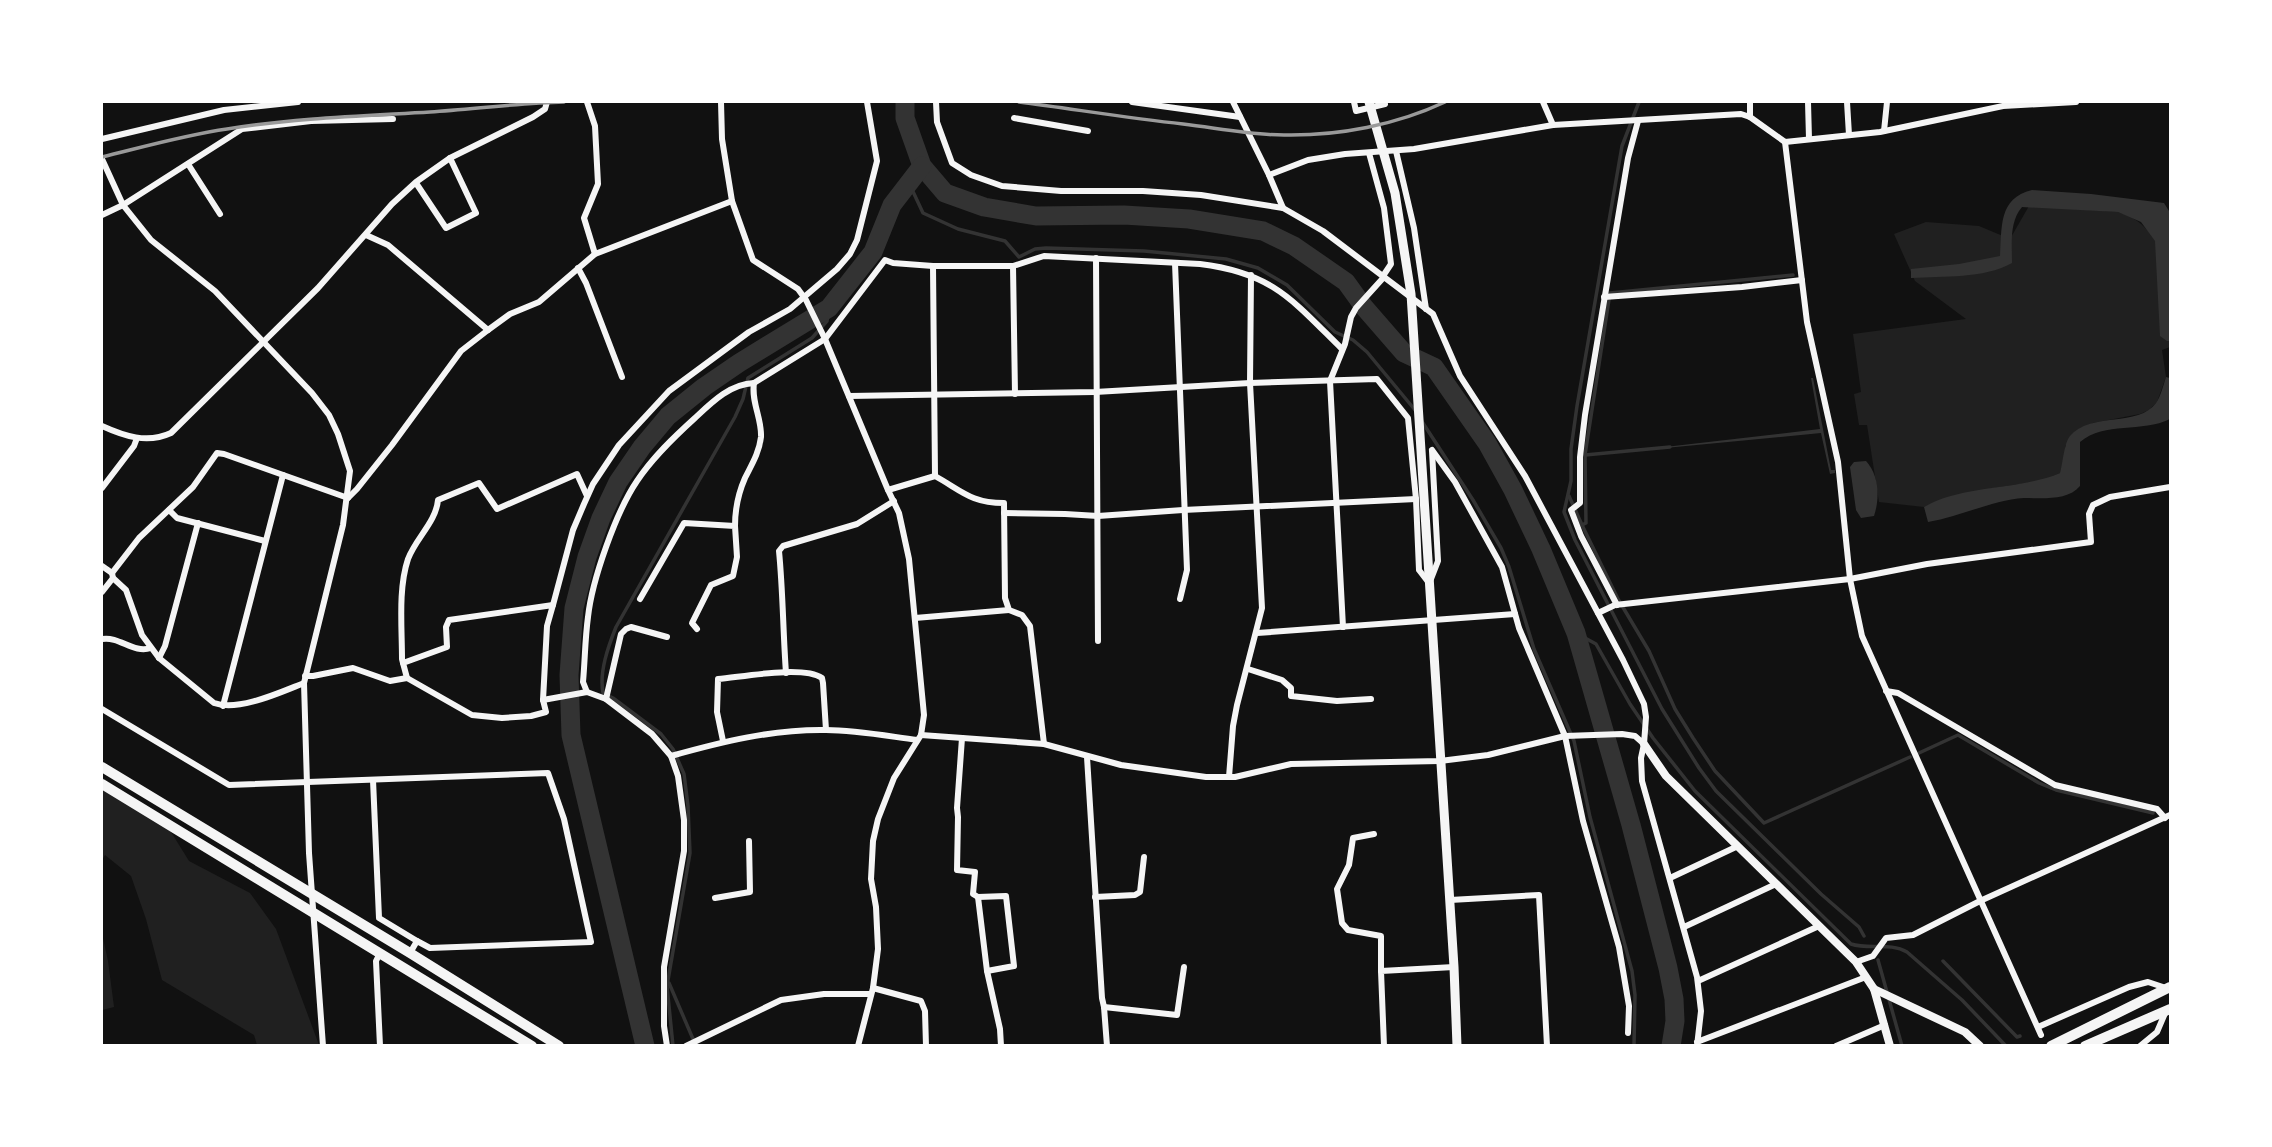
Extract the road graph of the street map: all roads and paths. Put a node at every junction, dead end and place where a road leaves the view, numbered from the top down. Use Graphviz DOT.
graph roads {
  1 [pos="298,102"];
  2 [pos="547,102"];
  3 [pos="587,102"];
  4 [pos="721,102"];
  5 [pos="867,102"];
  6 [pos="936,102"];
  7 [pos="1132,102"];
  8 [pos="1233,102"];
  9 [pos="1354,102"];
  10 [pos="1369,102"];
  11 [pos="1384,102"];
  12 [pos="1542,102"];
  13 [pos="1750,102"];
  14 [pos="1808,102"];
  15 [pos="1847,102"];
  16 [pos="1887,102"];
  17 [pos="2076,102"];
  18 [pos="1014,117"];
  19 [pos="1240,117"];
  20 [pos="1750,117"];
  21 [pos="393,119"];
  22 [pos="1636,121"];
  23 [pos="1553,125"];
  24 [pos="1088,131"];
  25 [pos="1884,131"];
  26 [pos="1849,135"];
  27 [pos="102,139"];
  28 [pos="1809,139"];
  29 [pos="1785,142"];
  30 [pos="1396,150"];
  31 [pos="1369,153"];
  32 [pos="450,158"];
  33 [pos="102,159"];
  34 [pos="188,164"];
  35 [pos="1269,175"];
  36 [pos="416,183"];
  37 [pos="732,201"];
  38 [pos="123,205"];
  39 [pos="1283,208"];
  40 [pos="220,214"];
  41 [pos="102,215"];
  42 [pos="366,235"];
  43 [pos="595,254"];
  44 [pos="1096,258"];
  45 [pos="1175,263"];
  46 [pos="933,265"];
  47 [pos="1013,266"];
  48 [pos="578,268"];
  49 [pos="1251,275"];
  50 [pos="1382,279"];
  51 [pos="1802,280"];
  52 [pos="1604,297"];
  53 [pos="805,298"];
  54 [pos="1426,309"];
  55 [pos="488,330"];
  56 [pos="824,337"];
  57 [pos="265,342"];
  58 [pos="1342,349"];
  59 [pos="622,377"];
  60 [pos="1330,381"];
  61 [pos="754,383"];
  62 [pos="1250,383"];
  63 [pos="1181,387"];
  64 [pos="1095,392"];
  65 [pos="933,394"];
  66 [pos="1015,394"];
  67 [pos="849,396"];
  68 [pos="102,426"];
  69 [pos="137,439"];
  70 [pos="283,475"];
  71 [pos="935,476"];
  72 [pos="2171,487"];
  73 [pos="102,488"];
  74 [pos="888,490"];
  75 [pos="587,496"];
  76 [pos="348,498"];
  77 [pos="1416,499"];
  78 [pos="894,501"];
  79 [pos="1337,505"];
  80 [pos="1257,508"];
  81 [pos="169,510"];
  82 [pos="1184,510"];
  83 [pos="1004,513"];
  84 [pos="1098,516"];
  85 [pos="198,523"];
  86 [pos="735,526"];
  87 [pos="265,541"];
  88 [pos="102,566"];
  89 [pos="112,575"];
  90 [pos="1850,579"];
  91 [pos="1429,584"];
  92 [pos="102,592"];
  93 [pos="640,599"];
  94 [pos="1180,599"];
  95 [pos="553,605"];
  96 [pos="1616,605"];
  97 [pos="1009,610"];
  98 [pos="1601,612"];
  99 [pos="1515,614"];
  100 [pos="915,618"];
  101 [pos="1433,620"];
  102 [pos="1343,627"];
  103 [pos="697,629"];
  104 [pos="1256,632"];
  105 [pos="667,637"];
  106 [pos="102,639"];
  107 [pos="1098,641"];
  108 [pos="151,648"];
  109 [pos="159,658"];
  110 [pos="403,663"];
  111 [pos="1248,669"];
  112 [pos="786,673"];
  113 [pos="407,678"];
  114 [pos="304,679"];
  115 [pos="1886,691"];
  116 [pos="586,692"];
  117 [pos="606,699"];
  118 [pos="1371,699"];
  119 [pos="543,700"];
  120 [pos="223,706"];
  121 [pos="102,709"];
  122 [pos="826,730"];
  123 [pos="919,737"];
  124 [pos="1567,737"];
  125 [pos="962,738"];
  126 [pos="723,741"];
  127 [pos="1044,744"];
  128 [pos="1644,744"];
  129 [pos="671,756"];
  130 [pos="1087,757"];
  131 [pos="1440,761"];
  132 [pos="102,767"];
  133 [pos="1229,777"];
  134 [pos="373,780"];
  135 [pos="307,782"];
  136 [pos="102,784"];
  137 [pos="2168,816"];
  138 [pos="1374,834"];
  139 [pos="750,841"];
  140 [pos="1738,846"];
  141 [pos="1144,857"];
  142 [pos="1670,878"];
  143 [pos="1776,884"];
  144 [pos="312,894"];
  145 [pos="978,897"];
  146 [pos="1096,897"];
  147 [pos="715,898"];
  148 [pos="1450,900"];
  149 [pos="1980,901"];
  150 [pos="314,914"];
  151 [pos="1819,926"];
  152 [pos="1684,927"];
  153 [pos="417,941"];
  154 [pos="380,953"];
  155 [pos="410,953"];
  156 [pos="1856,962"];
  157 [pos="1184,967"];
  158 [pos="1454,967"];
  159 [pos="987,971"];
  160 [pos="1381,971"];
  161 [pos="1866,977"];
  162 [pos="1698,981"];
  163 [pos="2169,988"];
  164 [pos="1874,989"];
  165 [pos="872,991"];
  166 [pos="1104,1007"];
  167 [pos="2168,1010"];
  168 [pos="1885,1025"];
  169 [pos="2038,1027"];
  170 [pos="1628,1034"];
  171 [pos="2041,1035"];
  172 [pos="1697,1044"];
  173 [pos="323,1045"];
  174 [pos="380,1045"];
  175 [pos="532,1045"];
  176 [pos="559,1045"];
  177 [pos="667,1045"];
  178 [pos="686,1045"];
  179 [pos="858,1045"];
  180 [pos="926,1045"];
  181 [pos="1001,1045"];
  182 [pos="1107,1045"];
  183 [pos="1384,1045"];
  184 [pos="1457,1045"];
  185 [pos="1547,1045"];
  186 [pos="1836,1045"];
  187 [pos="1890,1045"];
  188 [pos="1980,1045"];
  189 [pos="2051,1045"];
  190 [pos="2085,1045"];
  191 [pos="2140,1045"];
  1 -- 27 [label="street"];
  2 -- 32 [label="street"];
  3 -- 43 [label="street"];
  4 -- 37 [label="street"];
  5 -- 53 [label="street"];
  6 -- 39 [label="street"];
  7 -- 19 [label="street"];
  8 -- 19 [label="street"];
  9 -- 11 [label="street"];
  10 -- 91 [label="main road"];
  12 -- 23 [label="street"];
  13 -- 20 [label="street"];
  14 -- 28 [label="street"];
  15 -- 26 [label="street"];
  16 -- 25 [label="street"];
  17 -- 25 [label="street"];
  18 -- 24 [label="street"];
  19 -- 35 [label="street"];
  20 -- 22 [label="street"];
  20 -- 29 [label="street"];
  21 -- 34 [label="street"];
  22 -- 23 [label="street"];
  22 -- 52 [label="street"];
  23 -- 30 [label="street"];
  25 -- 26 [label="street"];
  26 -- 28 [label="street"];
  28 -- 29 [label="street"];
  29 -- 51 [label="street"];
  30 -- 31 [label="street"];
  30 -- 54 [label="street"];
  31 -- 35 [label="street"];
  31 -- 50 [label="street"];
  32 -- 36 [label="street"];
  32 -- 36 [label="street"];
  33 -- 38 [label="street"];
  34 -- 38 [label="street"];
  34 -- 40 [label="street"];
  35 -- 39 [label="street"];
  36 -- 42 [label="street"];
  37 -- 43 [label="street"];
  37 -- 53 [label="street"];
  38 -- 41 [label="street"];
  38 -- 57 [label="street"];
  39 -- 50 [label="street"];
  42 -- 55 [label="street"];
  42 -- 57 [label="street"];
  43 -- 48 [label="street"];
  44 -- 45 [label="street"];
  44 -- 47 [label="street"];
  44 -- 64 [label="street"];
  45 -- 49 [label="street"];
  45 -- 63 [label="street"];
  46 -- 47 [label="street"];
  46 -- 56 [label="street"];
  46 -- 65 [label="street"];
  47 -- 66 [label="street"];
  48 -- 55 [label="street"];
  48 -- 59 [label="street"];
  49 -- 58 [label="street"];
  49 -- 62 [label="street"];
  50 -- 54 [label="street"];
  50 -- 58 [label="street"];
  51 -- 52 [label="street"];
  51 -- 90 [label="street"];
  52 -- 96 [label="street"];
  53 -- 56 [label="street"];
  53 -- 75 [label="street"];
  54 -- 98 [label="street"];
  55 -- 76 [label="street"];
  56 -- 61 [label="street"];
  56 -- 67 [label="street"];
  57 -- 69 [label="street"];
  57 -- 76 [label="street"];
  58 -- 60 [label="street"];
  60 -- 62 [label="street"];
  60 -- 77 [label="street"];
  60 -- 79 [label="street"];
  61 -- 86 [label="street"];
  61 -- 116 [label="street"];
  62 -- 63 [label="street"];
  62 -- 80 [label="street"];
  63 -- 64 [label="street"];
  63 -- 82 [label="street"];
  64 -- 66 [label="street"];
  64 -- 84 [label="street"];
  65 -- 66 [label="street"];
  65 -- 67 [label="street"];
  65 -- 71 [label="street"];
  67 -- 74 [label="street"];
  68 -- 69 [label="street"];
  69 -- 73 [label="street"];
  70 -- 76 [label="street"];
  70 -- 81 [label="street"];
  70 -- 87 [label="street"];
  71 -- 74 [label="street"];
  71 -- 83 [label="street"];
  72 -- 90 [label="street"];
  74 -- 78 [label="street"];
  75 -- 95 [label="street"];
  75 -- 110 [label="street"];
  76 -- 114 [label="street"];
  77 -- 79 [label="street"];
  77 -- 91 [label="street"];
  78 -- 100 [label="street"];
  78 -- 112 [label="street"];
  79 -- 80 [label="street"];
  79 -- 102 [label="street"];
  80 -- 82 [label="street"];
  80 -- 104 [label="street"];
  81 -- 85 [label="street"];
  81 -- 89 [label="street"];
  82 -- 84 [label="street"];
  82 -- 94 [label="street"];
  83 -- 84 [label="street"];
  83 -- 97 [label="street"];
  84 -- 107 [label="street"];
  85 -- 87 [label="street"];
  85 -- 109 [label="street"];
  86 -- 93 [label="street"];
  86 -- 103 [label="street"];
  87 -- 120 [label="street"];
  88 -- 89 [label="street"];
  89 -- 92 [label="street"];
  89 -- 108 [label="street"];
  90 -- 96 [label="street"];
  90 -- 115 [label="street"];
  91 -- 99 [label="street"];
  91 -- 101 [label="main road"];
  95 -- 110 [label="street"];
  95 -- 119 [label="street"];
  96 -- 98 [label="street"];
  97 -- 100 [label="street"];
  97 -- 127 [label="street"];
  98 -- 128 [label="street"];
  99 -- 101 [label="street"];
  99 -- 124 [label="street"];
  100 -- 123 [label="street"];
  101 -- 102 [label="street"];
  101 -- 131 [label="main road"];
  102 -- 104 [label="street"];
  104 -- 111 [label="street"];
  105 -- 117 [label="street"];
  106 -- 108 [label="street"];
  108 -- 109 [label="street"];
  109 -- 120 [label="street"];
  110 -- 113 [label="street"];
  111 -- 118 [label="street"];
  111 -- 133 [label="street"];
  112 -- 122 [label="street"];
  112 -- 126 [label="street"];
  113 -- 114 [label="street"];
  113 -- 119 [label="street"];
  114 -- 120 [label="street"];
  114 -- 135 [label="street"];
  115 -- 137 [label="street"];
  115 -- 149 [label="street"];
  116 -- 117 [label="street"];
  116 -- 119 [label="street"];
  117 -- 129 [label="street"];
  121 -- 135 [label="street"];
  122 -- 123 [label="street"];
  122 -- 126 [label="street"];
  123 -- 125 [label="street"];
  123 -- 165 [label="street"];
  124 -- 128 [label="street"];
  124 -- 131 [label="street"];
  124 -- 170 [label="street"];
  125 -- 127 [label="street"];
  125 -- 145 [label="street"];
  126 -- 129 [label="street"];
  127 -- 130 [label="street"];
  128 -- 140 [label="street"];
  128 -- 142 [label="street"];
  129 -- 177 [label="street"];
  130 -- 133 [label="street"];
  130 -- 146 [label="street"];
  131 -- 133 [label="street"];
  131 -- 148 [label="main road"];
  132 -- 144 [label="highway"];
  134 -- 135 [label="street"];
  134 -- 153 [label="street"];
  134 -- 153 [label="street"];
  135 -- 144 [label="street"];
  136 -- 150 [label="highway"];
  137 -- 149 [label="street"];
  138 -- 160 [label="street"];
  139 -- 147 [label="street"];
  140 -- 142 [label="street"];
  140 -- 143 [label="street"];
  141 -- 146 [label="street"];
  142 -- 152 [label="street"];
  143 -- 151 [label="street"];
  143 -- 152 [label="street"];
  144 -- 150 [label="street"];
  144 -- 155 [label="highway"];
  145 -- 159 [label="street"];
  145 -- 159 [label="street"];
  146 -- 166 [label="street"];
  148 -- 158 [label="main road"];
  148 -- 185 [label="street"];
  149 -- 156 [label="street"];
  149 -- 169 [label="street"];
  150 -- 154 [label="highway"];
  150 -- 173 [label="street"];
  151 -- 156 [label="street"];
  151 -- 162 [label="street"];
  152 -- 162 [label="street"];
  153 -- 155 [label="street"];
  154 -- 174 [label="street"];
  154 -- 175 [label="highway"];
  155 -- 176 [label="highway"];
  156 -- 161 [label="street"];
  157 -- 166 [label="street"];
  158 -- 160 [label="street"];
  158 -- 184 [label="main road"];
  159 -- 181 [label="street"];
  160 -- 183 [label="street"];
  161 -- 164 [label="street"];
  161 -- 172 [label="street"];
  162 -- 172 [label="street"];
  163 -- 169 [label="street"];
  163 -- 189 [label="highway"];
  164 -- 168 [label="street"];
  164 -- 188 [label="street"];
  165 -- 178 [label="street"];
  165 -- 179 [label="street"];
  165 -- 180 [label="street"];
  166 -- 182 [label="street"];
  167 -- 190 [label="highway"];
  167 -- 191 [label="street"];
  168 -- 186 [label="street"];
  168 -- 187 [label="street"];
  169 -- 171 [label="street"];
}
